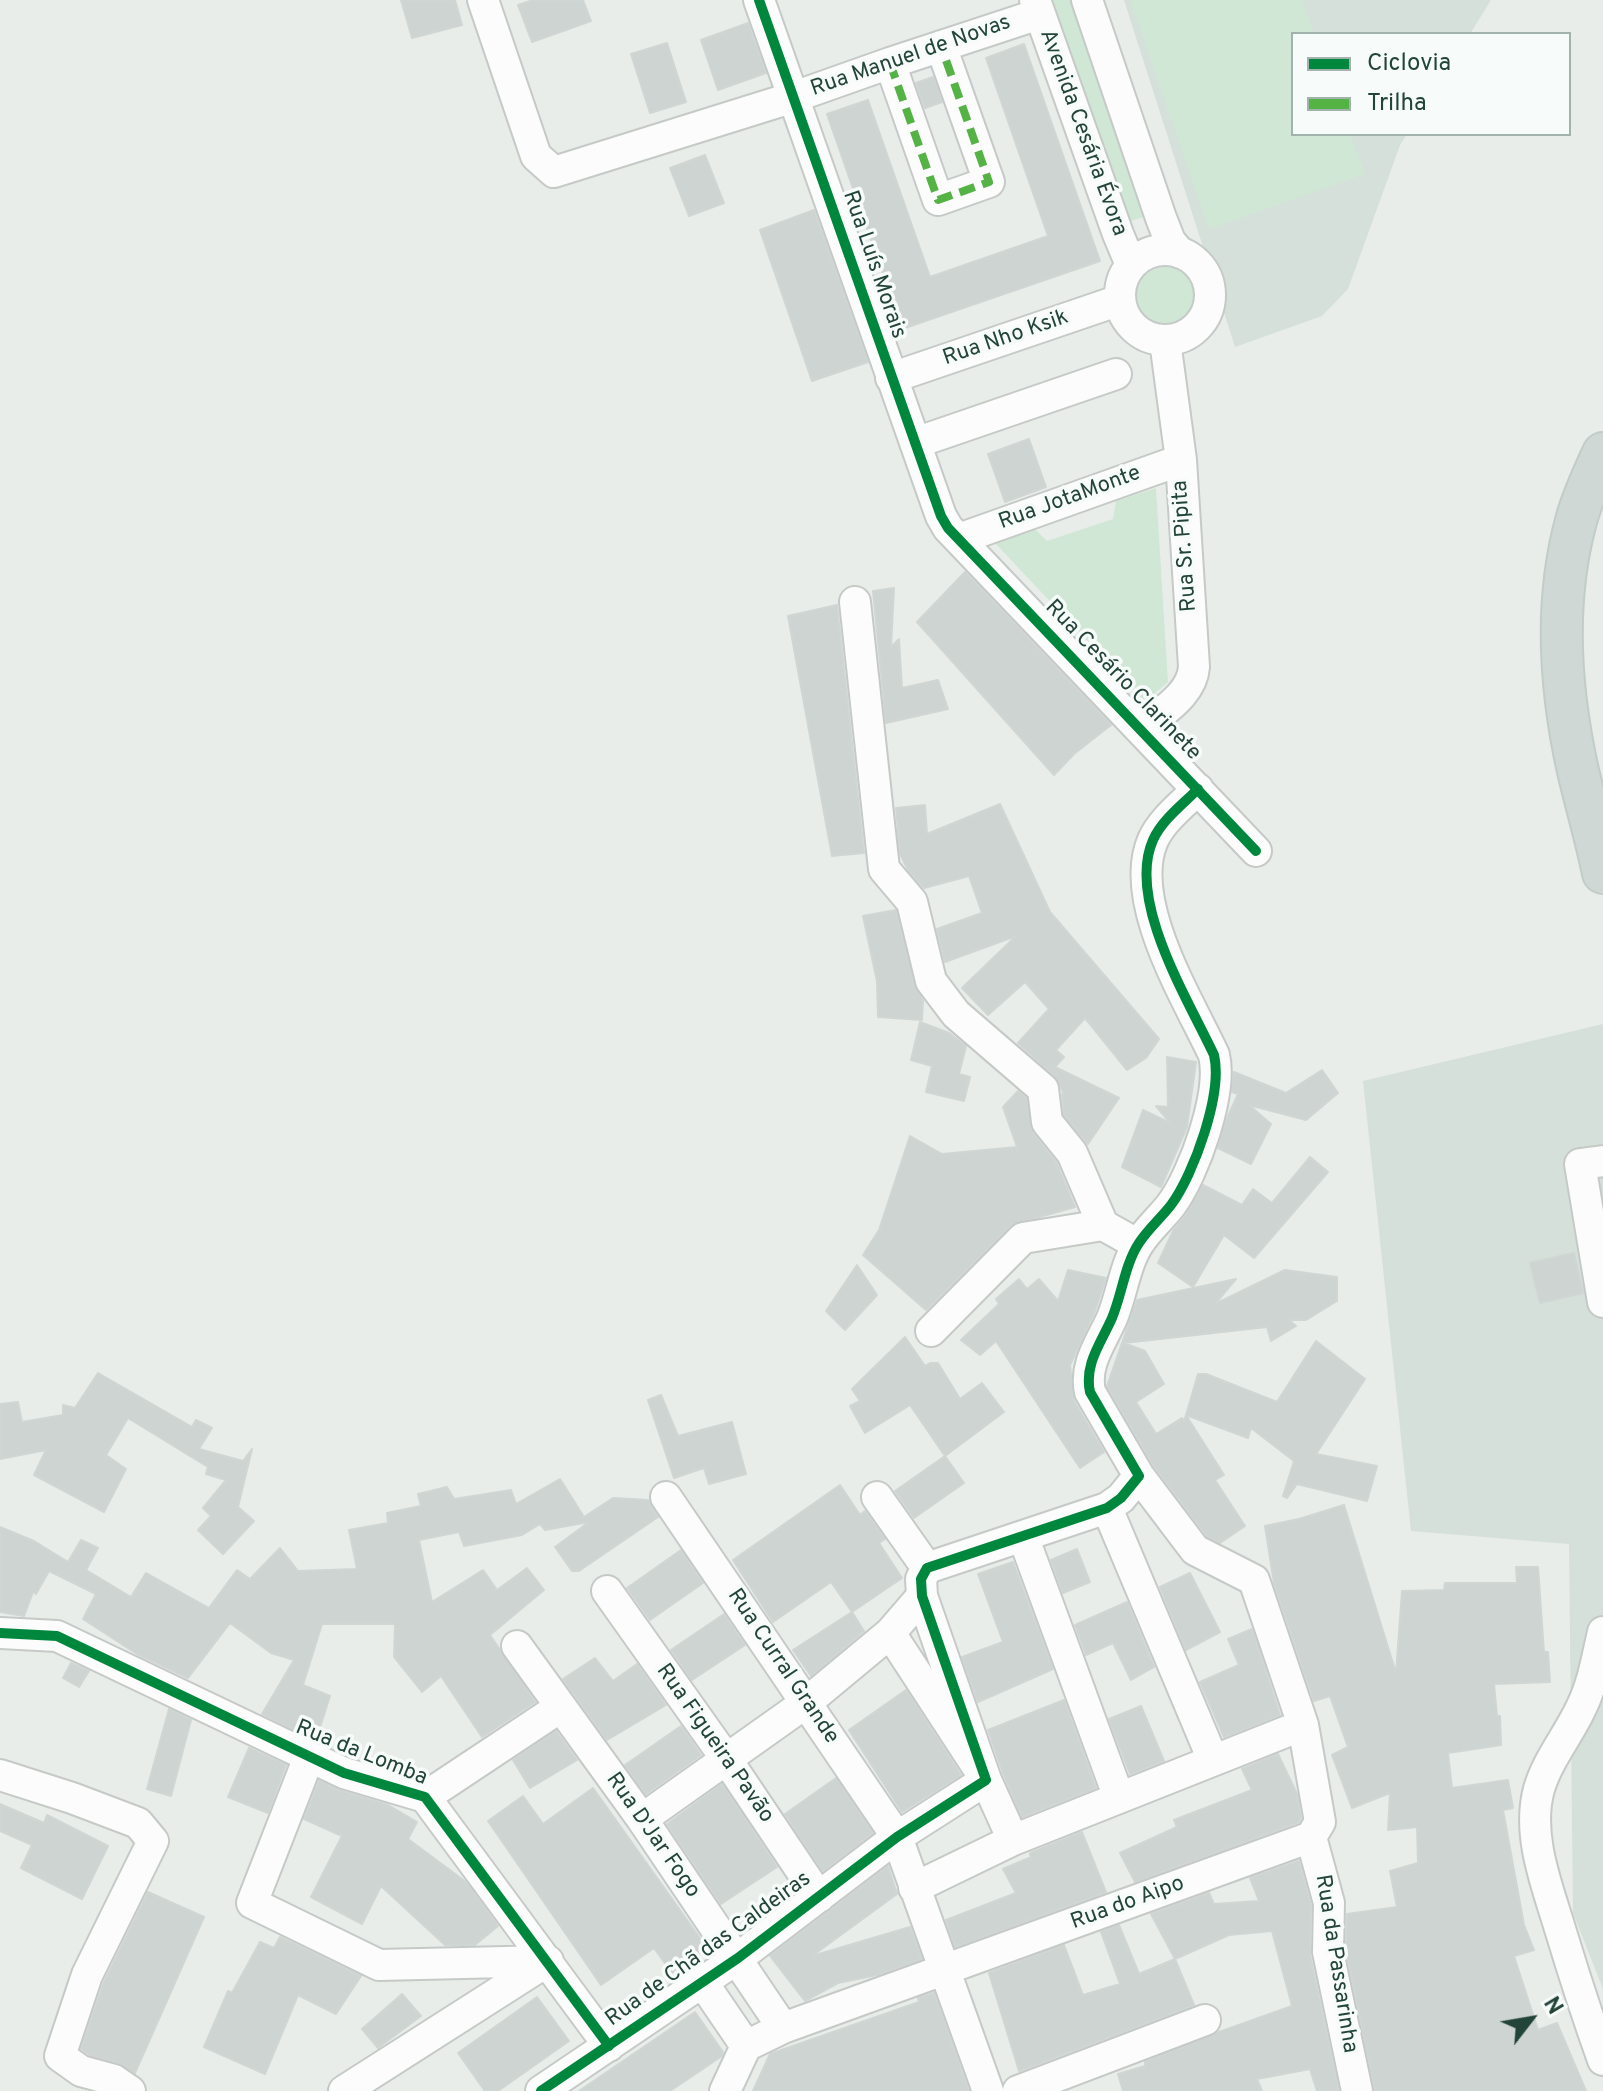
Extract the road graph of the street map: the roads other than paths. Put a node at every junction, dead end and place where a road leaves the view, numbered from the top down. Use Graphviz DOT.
graph roads {
  1 [pos="483,0"];
  2 [pos="759,0"];
  3 [pos="1087,0"];
  4 [pos="1037,7"];
  5 [pos="941,46"];
  6 [pos="890,63"];
  7 [pos="794,97"];
  8 [pos="1180,253"];
  9 [pos="1131,265"];
  10 [pos="1120,300"];
  11 [pos="1165,341"];
  12 [pos="1116,374"];
  13 [pos="891,378"];
  14 [pos="915,443"];
  15 [pos="1603,453"];
  16 [pos="1181,460"];
  17 [pos="959,539"];
  18 [pos="855,602"];
  19 [pos="1142,729"];
  20 [pos="1198,789"];
  21 [pos="1256,851"];
  22 [pos="1603,873"];
  23 [pos="1603,1161"];
  24 [pos="1103,1225"];
  25 [pos="1137,1244"];
  26 [pos="1603,1302"];
  27 [pos="931,1331"];
  28 [pos="1139,1476"];
  29 [pos="666,1497"];
  30 [pos="877,1497"];
  31 [pos="1107,1508"];
  32 [pos="1023,1536"];
  33 [pos="924,1582"];
  34 [pos="607,1591"];
  35 [pos="1603,1632"];
  36 [pos="0,1633"];
  37 [pos="890,1633"];
  38 [pos="517,1646"];
  39 [pos="807,1702"];
  40 [pos="559,1708"];
  41 [pos="1303,1725"];
  42 [pos="309,1757"];
  43 [pos="727,1760"];
  44 [pos="1213,1760"];
  45 [pos="0,1775"];
  46 [pos="986,1780"];
  47 [pos="425,1797"];
  48 [pos="1119,1798"];
  49 [pos="642,1819"];
  50 [pos="897,1837"];
  51 [pos="1311,1837"];
  52 [pos="1013,1840"];
  53 [pos="914,1888"];
  54 [pos="819,1897"];
  55 [pos="738,1958"];
  56 [pos="548,1961"];
  57 [pos="945,1971"];
  58 [pos="703,1983"];
  59 [pos="1205,2020"];
  60 [pos="783,2028"];
  61 [pos="609,2046"];
  62 [pos="746,2046"];
  63 [pos="1603,2060"];
  64 [pos="130,2091"];
  65 [pos="344,2091"];
  66 [pos="541,2091"];
  67 [pos="725,2091"];
  68 [pos="988,2091"];
  69 [pos="1018,2091"];
  70 [pos="1357,2091"];
  1 -- 7 [label="street, Rua Manuel de Novas"];
  2 -- 7 [label="street, Rua Luís Morais"];
  3 -- 8 [label="street, Avenida Cesária Évora"];
  4 -- 5 [label="street, Rua Manuel de Novas"];
  4 -- 9 [label="street, Avenida Cesária Évora"];
  5 -- 6 [label="street, Rua Manuel de Novas"];
  5 -- 6 [label="street"];
  6 -- 7 [label="street, Rua Manuel de Novas"];
  7 -- 13 [label="street, Rua Luís Morais"];
  8 -- 9 [label="street"];
  8 -- 11 [label="street"];
  9 -- 10 [label="street"];
  10 -- 11 [label="street"];
  10 -- 13 [label="street, Rua Nho Ksik"];
  11 -- 16 [label="street, Rua Sr. Pipita"];
  12 -- 14 [label="street"];
  13 -- 14 [label="street, Rua Luís Morais"];
  14 -- 17 [label="street, Rua Luís Morais"];
  15 -- 22 [label="main road"];
  16 -- 17 [label="street, Rua JotaMonte"];
  16 -- 19 [label="street, Rua Sr. Pipita"];
  17 -- 19 [label="street, Rua Cesário Clarinete"];
  18 -- 24 [label="street"];
  19 -- 20 [label="street, Rua Cesário Clarinete"];
  20 -- 21 [label="street, Rua Cesário Clarinete"];
  20 -- 25 [label="street"];
  23 -- 26 [label="street"];
  24 -- 25 [label="street"];
  24 -- 27 [label="street"];
  25 -- 28 [label="street"];
  28 -- 31 [label="street"];
  28 -- 41 [label="street"];
  29 -- 39 [label="street, Rua Curral Grande"];
  30 -- 33 [label="street"];
  31 -- 32 [label="street"];
  31 -- 44 [label="street"];
  32 -- 33 [label="street"];
  32 -- 48 [label="street"];
  33 -- 37 [label="street"];
  33 -- 46 [label="street"];
  34 -- 43 [label="street, Rua Figueira Pavão"];
  35 -- 63 [label="street"];
  36 -- 42 [label="street, Rua da Lomba"];
  37 -- 39 [label="street"];
  37 -- 46 [label="street"];
  38 -- 40 [label="street, Rua D'Jar Fogo"];
  39 -- 43 [label="street"];
  39 -- 50 [label="street, Rua Curral Grande"];
  40 -- 47 [label="street"];
  40 -- 49 [label="street, Rua D'Jar Fogo"];
  41 -- 44 [label="street"];
  41 -- 51 [label="street"];
  42 -- 47 [label="street, Rua da Lomba"];
  42 -- 56 [label="street"];
  43 -- 49 [label="street"];
  43 -- 54 [label="street, Rua Figueira Pavão"];
  44 -- 48 [label="street"];
  45 -- 64 [label="street"];
  46 -- 50 [label="street, Rua de Chã das Caldeiras"];
  46 -- 52 [label="street"];
  47 -- 56 [label="street, Rua da Lomba"];
  48 -- 52 [label="street"];
  49 -- 55 [label="street, Rua D'Jar Fogo"];
  50 -- 53 [label="street, Rua Curral Grande"];
  50 -- 54 [label="street, Rua de Chã das Caldeiras"];
  51 -- 57 [label="street, Rua do Aipo"];
  51 -- 70 [label="street, Rua da Passarinha"];
  52 -- 53 [label="street"];
  53 -- 57 [label="street, Rua Curral Grande"];
  54 -- 55 [label="street, Rua de Chã das Caldeiras"];
  55 -- 58 [label="street, Rua de Chã das Caldeiras"];
  55 -- 60 [label="street, Rua D'Jar Fogo"];
  56 -- 61 [label="street, Rua da Lomba"];
  56 -- 65 [label="street"];
  57 -- 60 [label="street, Rua do Aipo"];
  57 -- 68 [label="street, Rua Curral Grande"];
  58 -- 61 [label="street, Rua de Chã das Caldeiras"];
  58 -- 62 [label="street"];
  59 -- 69 [label="street"];
  60 -- 62 [label="street, Rua do Aipo"];
  61 -- 66 [label="street, Rua de Chã das Caldeiras"];
  62 -- 67 [label="street"];
}
